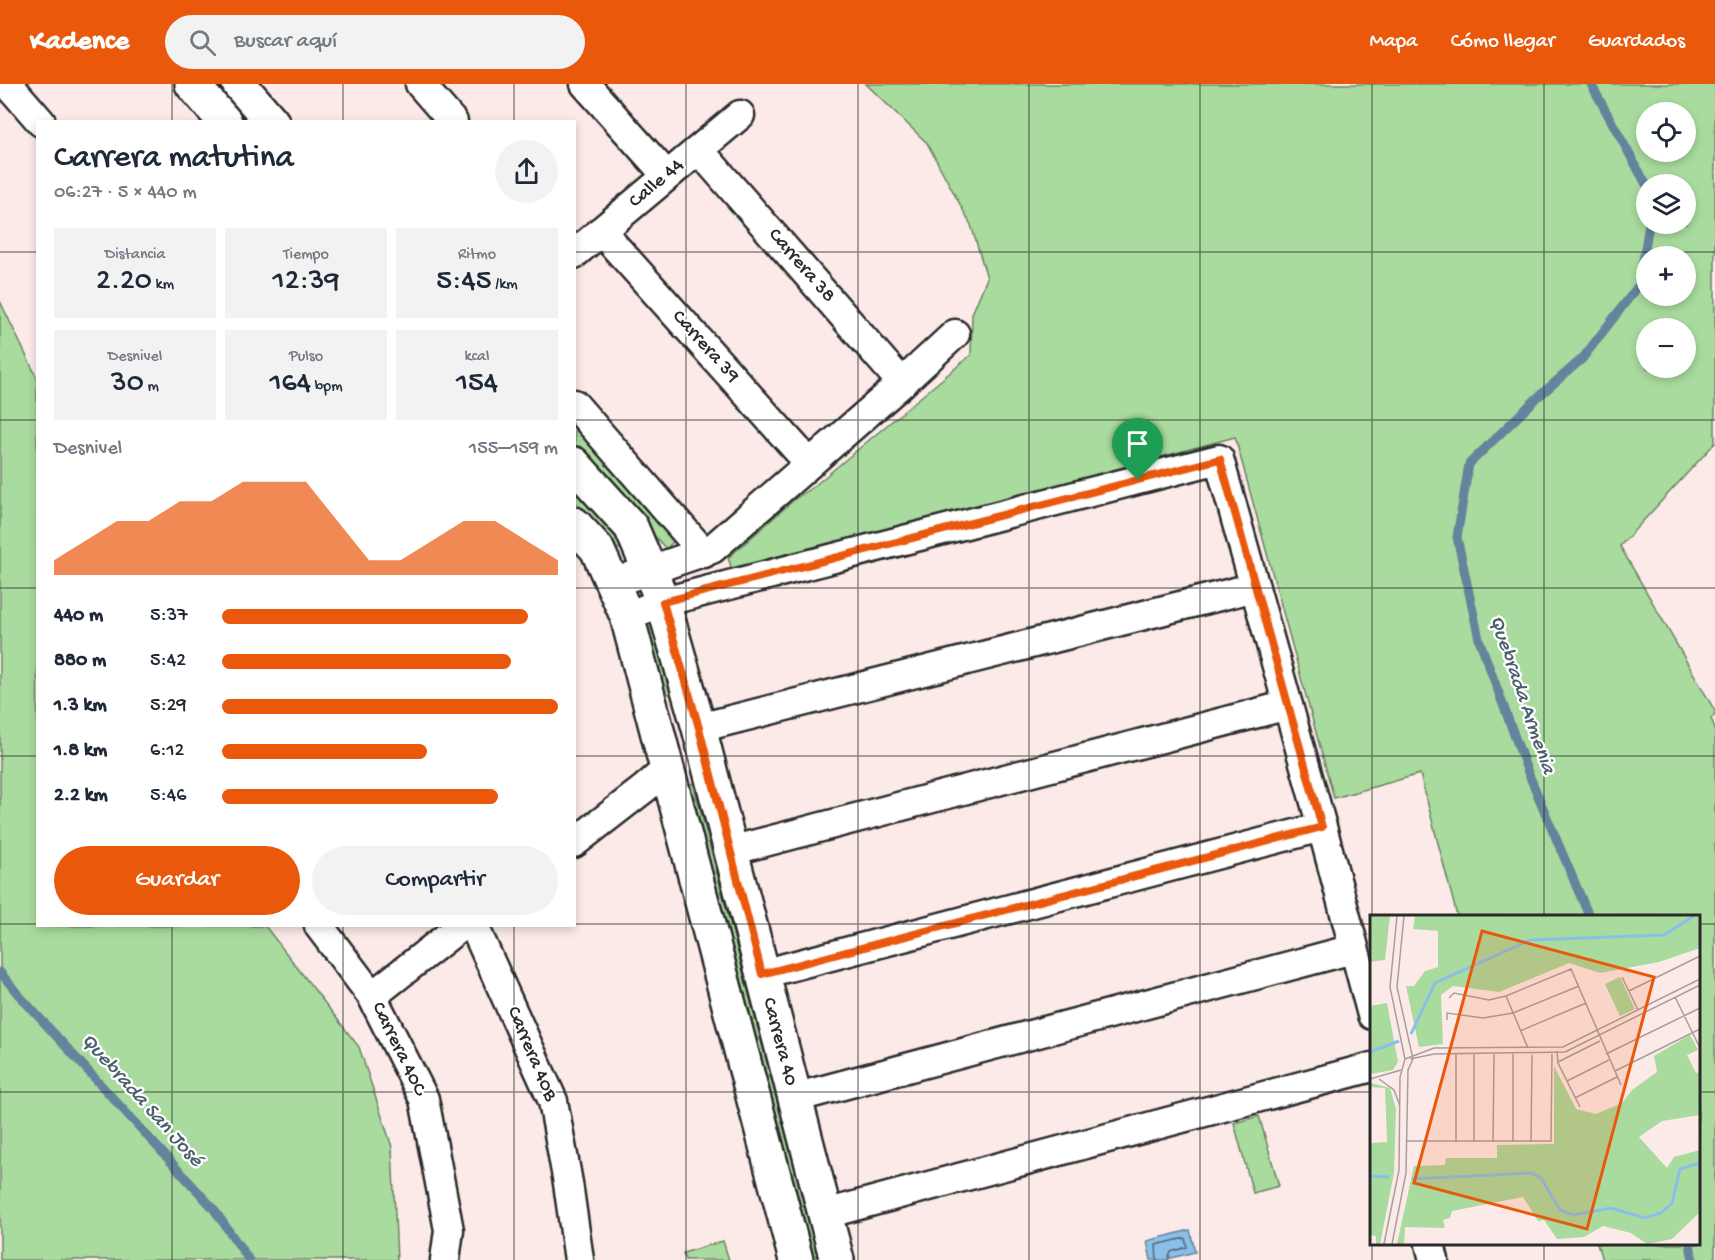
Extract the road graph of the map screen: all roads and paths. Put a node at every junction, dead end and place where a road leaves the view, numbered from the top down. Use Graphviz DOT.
graph roads {
  1 [pos="8,84"];
  2 [pos="192,84"];
  3 [pos="239,84"];
  4 [pos="420,84"];
  5 [pos="585,84"];
  6 [pos="741,115"];
  7 [pos="39,120"];
  8 [pos="223,120"];
  9 [pos="270,120"];
  10 [pos="451,120"];
  11 [pos="699,150"];
  12 [pos="667,176"];
  13 [pos="601,231"];
  14 [pos="576,252"];
  15 [pos="955,334"];
  16 [pos="902,383"];
  17 [pos="576,406"];
  18 [pos="809,463"];
  19 [pos="576,466"];
  20 [pos="576,526"];
  21 [pos="704,553"];
  22 [pos="650,569"];
  23 [pos="612,583"];
  24 [pos="1255,587"];
  25 [pos="663,602"];
  26 [pos="627,615"];
  27 [pos="1288,705"];
  28 [pos="699,728"];
  29 [pos="668,768"];
  30 [pos="1322,827"];
  31 [pos="576,841"];
  32 [pos="730,851"];
  33 [pos="320,927"];
  34 [pos="460,927"];
  35 [pos="474,927"];
  36 [pos="1353,949"];
  37 [pos="762,974"];
  38 [pos="372,996"];
  39 [pos="1370,1011"];
  40 [pos="1370,1067"];
  41 [pos="794,1098"];
  42 [pos="825,1214"];
  43 [pos="1430,1245"];
  44 [pos="445,1260"];
  45 [pos="579,1260"];
  46 [pos="796,1260"];
  47 [pos="837,1260"];
  48 [pos="1434,1260"];
  1 -- 7 [label="street"];
  2 -- 8 [label="street"];
  3 -- 9 [label="street"];
  4 -- 10 [label="street"];
  5 -- 12 [label="street"];
  6 -- 11 [label="street, Calle 44"];
  11 -- 12 [label="street, Calle 44"];
  11 -- 16 [label="street, Carrera 38"];
  12 -- 13 [label="street, Calle 44"];
  13 -- 14 [label="street, Calle 44"];
  13 -- 18 [label="street, Carrera 39"];
  15 -- 16 [label="street"];
  16 -- 18 [label="street"];
  17 -- 21 [label="street"];
  18 -- 21 [label="street"];
  19 -- 22 [label="street, Carrera 40"];
  20 -- 23 [label="street, Carrera 40"];
  21 -- 22 [label="street"];
  22 -- 23 [label="street"];
  22 -- 25 [label="street, Carrera 40"];
  23 -- 26 [label="street, Carrera 40"];
  24 -- 25 [label="street"];
  24 -- 27 [label="street"];
  24 -- 28 [label="street"];
  25 -- 26 [label="street"];
  25 -- 28 [label="street, Carrera 40"];
  26 -- 29 [label="street, Carrera 40"];
  27 -- 30 [label="street"];
  27 -- 32 [label="street"];
  28 -- 32 [label="street, Carrera 40"];
  29 -- 31 [label="street"];
  29 -- 46 [label="street, Carrera 40"];
  30 -- 36 [label="street"];
  30 -- 37 [label="street"];
  32 -- 37 [label="street, Carrera 40"];
  33 -- 38 [label="street, Carrera 40C"];
  34 -- 38 [label="street"];
  35 -- 45 [label="street, Carrera 40B"];
  36 -- 39 [label="street"];
  36 -- 41 [label="street"];
  37 -- 41 [label="street, Carrera 40"];
  38 -- 44 [label="street, Carrera 40C"];
  40 -- 42 [label="street"];
  41 -- 42 [label="street, Carrera 40"];
  42 -- 47 [label="street, Carrera 40"];
  43 -- 48 [label="street"];
}
